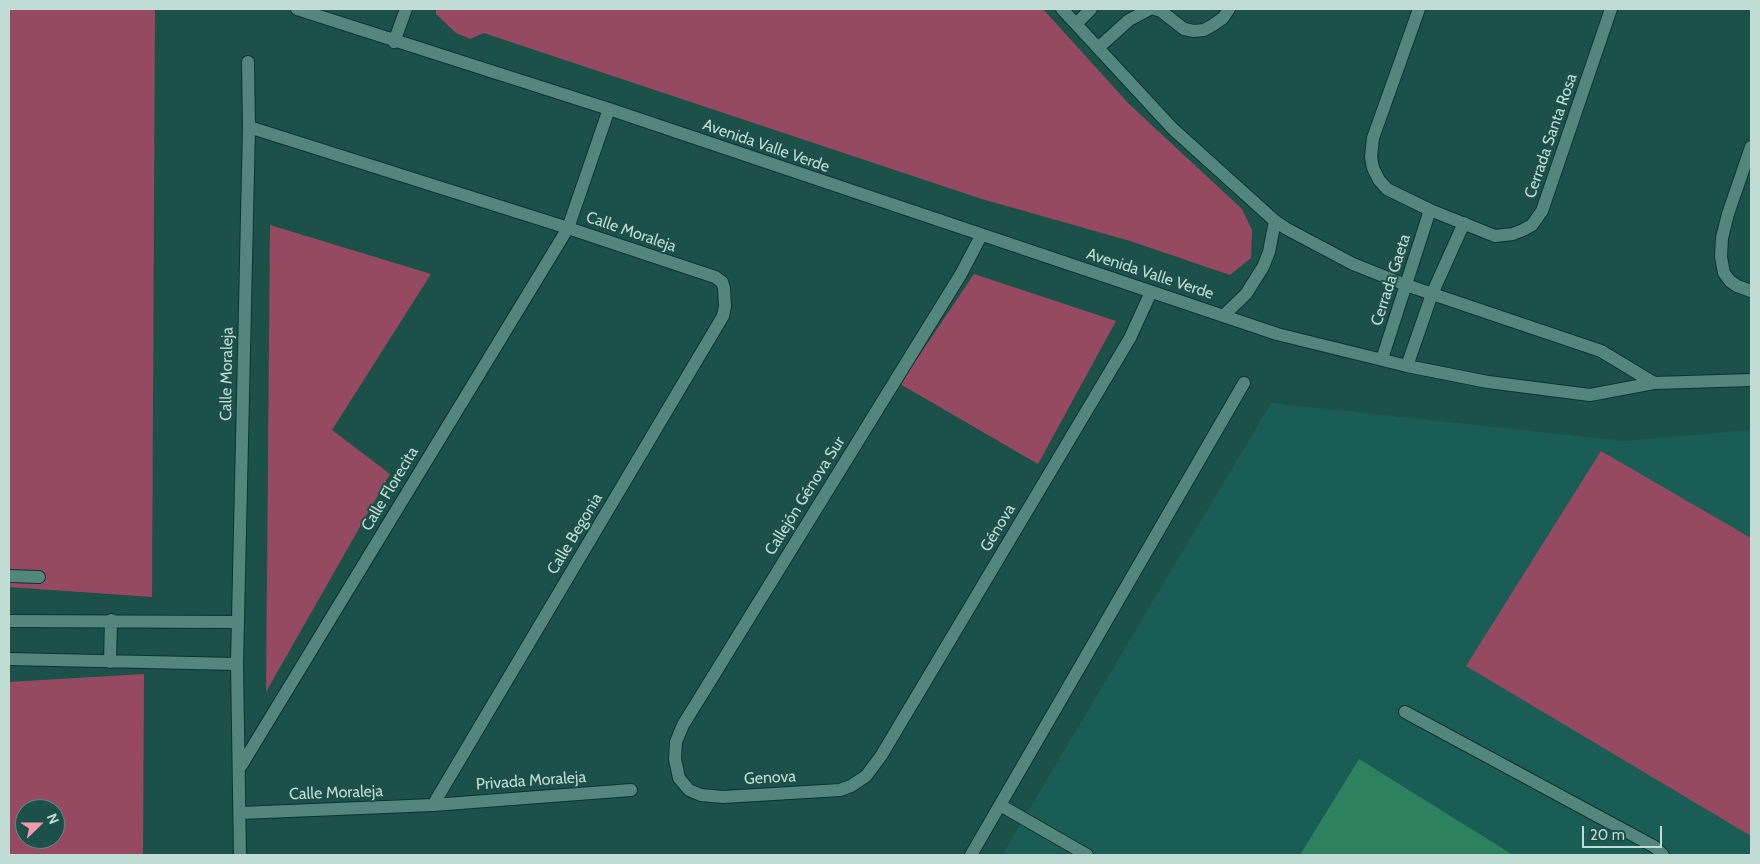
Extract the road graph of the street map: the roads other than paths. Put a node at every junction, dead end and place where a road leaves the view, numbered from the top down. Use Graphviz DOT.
graph roads {
  1 [pos="297,9"];
  2 [pos="406,9"];
  3 [pos="1062,9"];
  4 [pos="1091,9"];
  5 [pos="1155,9"];
  6 [pos="1229,9"];
  7 [pos="1419,9"];
  8 [pos="1611,9"];
  9 [pos="1076,24"];
  10 [pos="394,42"];
  11 [pos="1098,48"];
  12 [pos="248,62"];
  13 [pos="609,109"];
  14 [pos="249,127"];
  15 [pos="1751,147"];
  16 [pos="1430,210"];
  17 [pos="1275,221"];
  18 [pos="1464,224"];
  19 [pos="568,228"];
  20 [pos="981,236"];
  21 [pos="716,278"];
  22 [pos="1406,285"];
  23 [pos="1751,291"];
  24 [pos="1151,292"];
  25 [pos="1432,294"];
  26 [pos="1223,316"];
  27 [pos="1382,359"];
  28 [pos="1407,366"];
  29 [pos="1751,380"];
  30 [pos="1244,383"];
  31 [pos="1654,383"];
  32 [pos="9,576"];
  33 [pos="38,577"];
  34 [pos="111,620"];
  35 [pos="9,621"];
  36 [pos="238,622"];
  37 [pos="9,659"];
  38 [pos="110,662"];
  39 [pos="237,664"];
  40 [pos="1405,712"];
  41 [pos="240,766"];
  42 [pos="866,776"];
  43 [pos="679,778"];
  44 [pos="631,790"];
  45 [pos="1000,804"];
  46 [pos="433,805"];
  47 [pos="240,813"];
  48 [pos="240,855"];
  49 [pos="971,855"];
  50 [pos="1087,855"];
  51 [pos="1663,855"];
  1 -- 10 [label="street, Avenida Valle Verde"];
  2 -- 10 [label="street"];
  3 -- 9 [label="street"];
  4 -- 9 [label="street"];
  5 -- 6 [label="street"];
  5 -- 11 [label="street"];
  7 -- 16 [label="street, Cerrada Santa Rosa"];
  8 -- 18 [label="street, Cerrada Santa Rosa"];
  9 -- 11 [label="street"];
  10 -- 13 [label="street, Avenida Valle Verde"];
  11 -- 17 [label="street"];
  12 -- 14 [label="street, Calle Moraleja"];
  13 -- 19 [label="street, Calle Florecita"];
  13 -- 20 [label="street, Avenida Valle Verde"];
  14 -- 19 [label="street, Calle Moraleja"];
  14 -- 36 [label="street, Calle Moraleja"];
  15 -- 23 [label="street"];
  16 -- 18 [label="street, Cerrada Santa Rosa"];
  16 -- 22 [label="street, Cerrada Gaeta"];
  17 -- 22 [label="street"];
  17 -- 26 [label="street, Avenida Valle Verde"];
  18 -- 25 [label="street"];
  19 -- 21 [label="street, Calle Moraleja"];
  19 -- 41 [label="street, Calle Florecita"];
  20 -- 24 [label="street, Avenida Valle Verde"];
  20 -- 43 [label="street, Callejón Génova Sur"];
  21 -- 46 [label="street, Calle Begonia"];
  22 -- 25 [label="street"];
  22 -- 27 [label="street, Cerrada Gaeta"];
  24 -- 26 [label="street, Avenida Valle Verde"];
  24 -- 42 [label="street, Génova"];
  25 -- 28 [label="street"];
  25 -- 31 [label="street"];
  26 -- 27 [label="street, Avenida Valle Verde"];
  27 -- 28 [label="street, Avenida Valle Verde"];
  28 -- 31 [label="street, Avenida Valle Verde"];
  29 -- 31 [label="street, Avenida Valle Verde"];
  30 -- 45 [label="street"];
  32 -- 33 [label="street"];
  34 -- 35 [label="street"];
  34 -- 36 [label="street"];
  34 -- 38 [label="street"];
  36 -- 39 [label="street, Calle Moraleja"];
  37 -- 38 [label="street"];
  38 -- 39 [label="street"];
  39 -- 41 [label="street, Calle Moraleja"];
  40 -- 51 [label="street"];
  41 -- 47 [label="street, Calle Moraleja"];
  42 -- 43 [label="street, Genova"];
  44 -- 46 [label="street, Privada Moraleja"];
  45 -- 49 [label="street"];
  45 -- 50 [label="street"];
  46 -- 47 [label="street, Calle Moraleja"];
  47 -- 48 [label="street, Calle Moraleja"];
}
